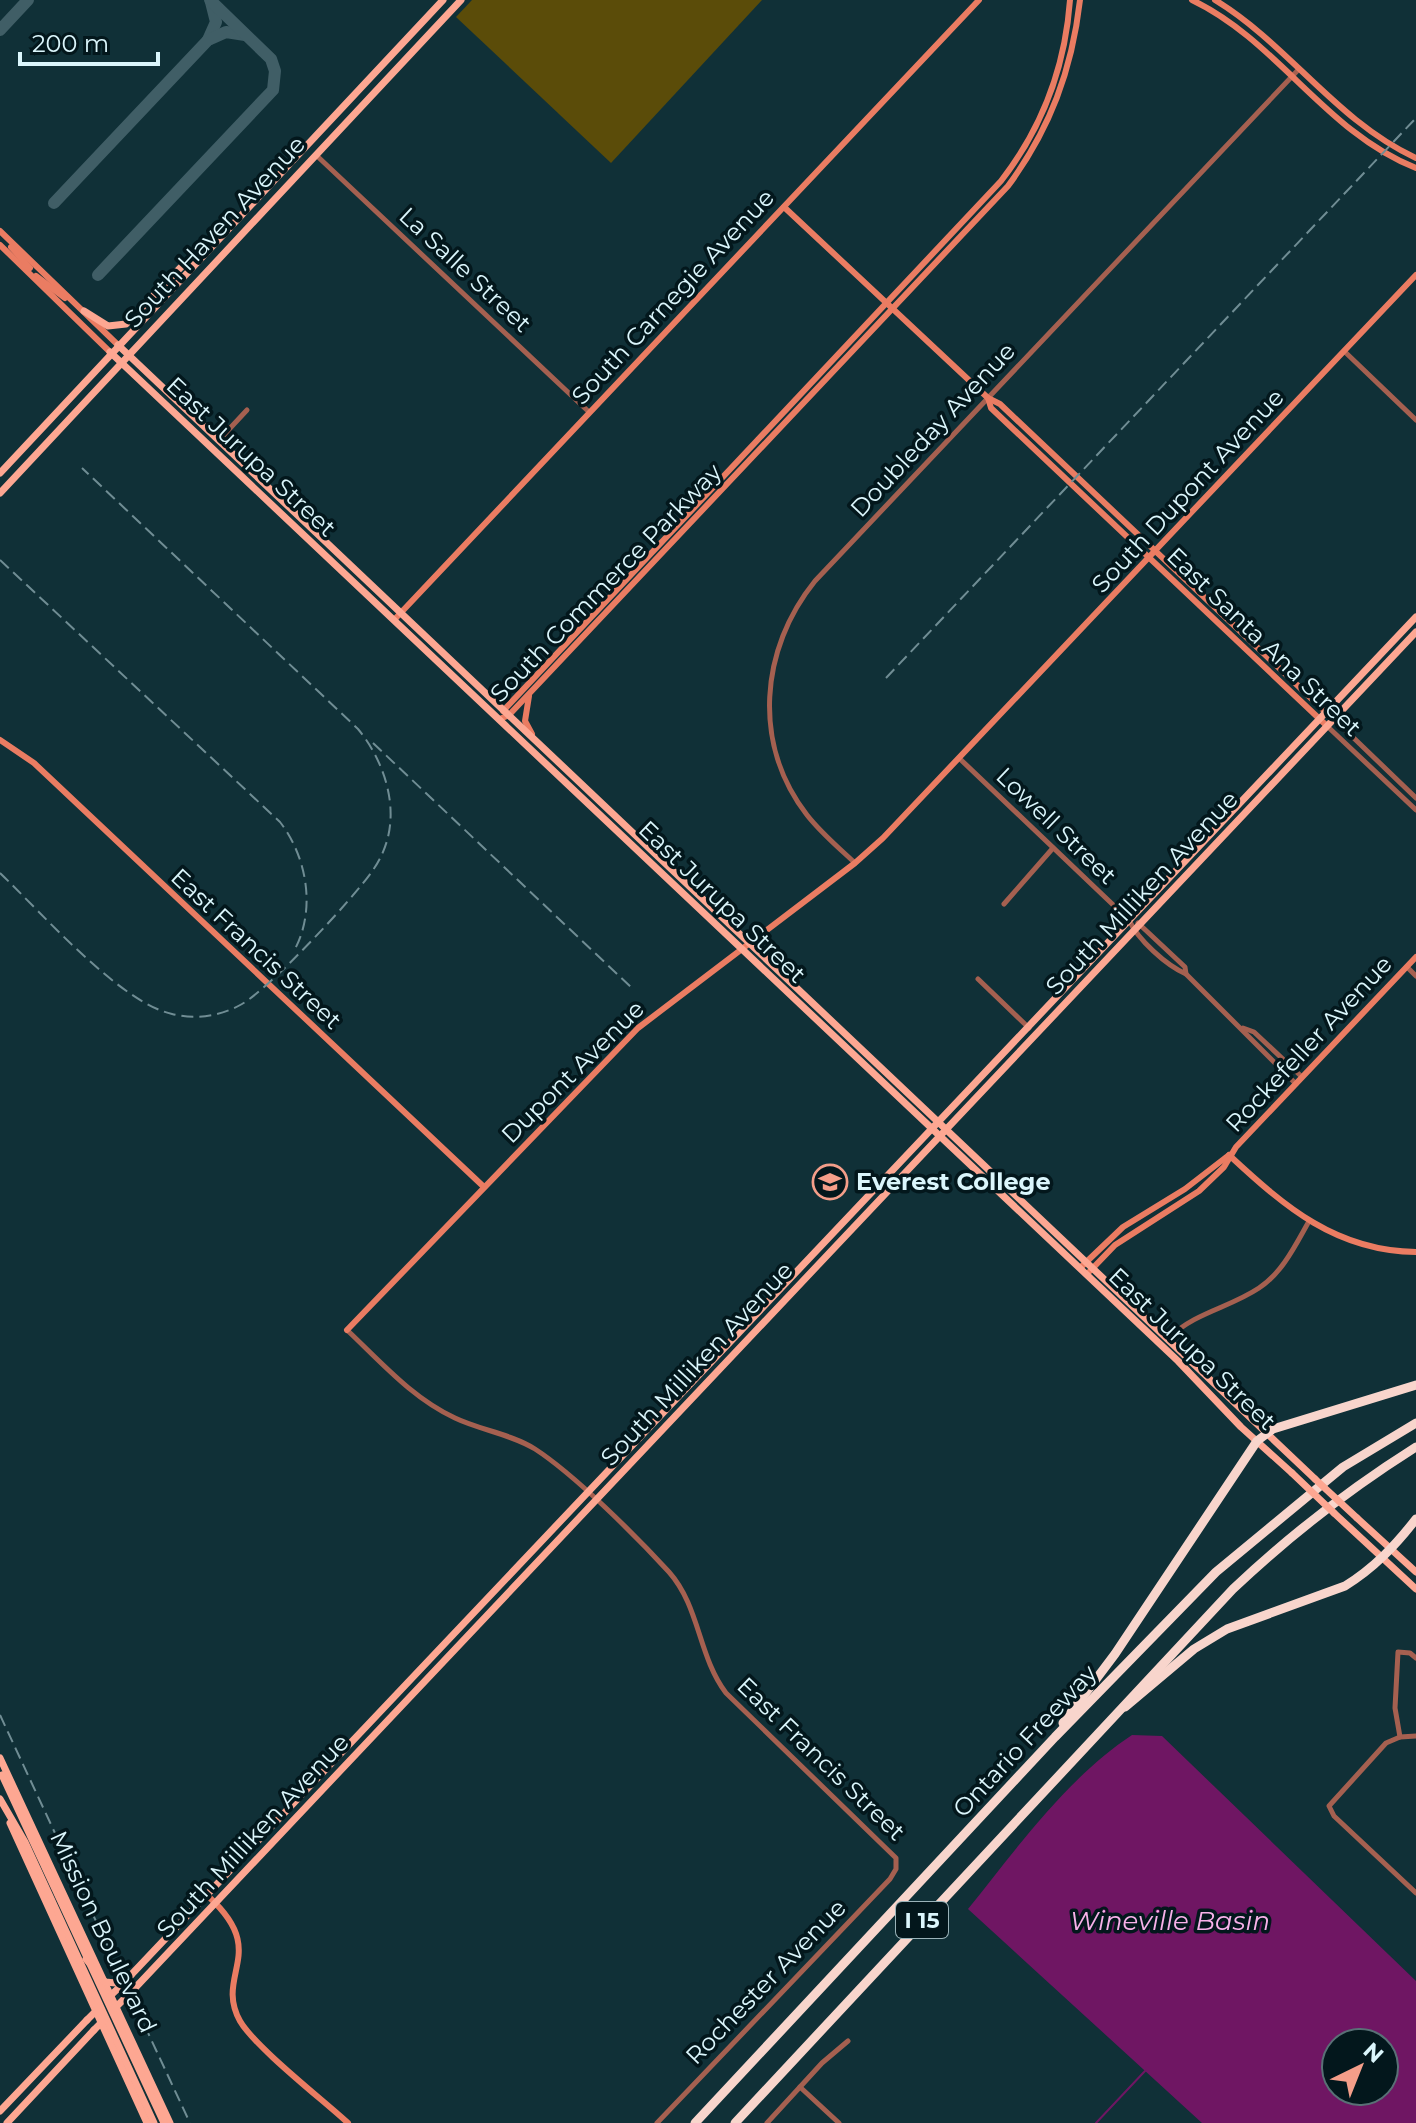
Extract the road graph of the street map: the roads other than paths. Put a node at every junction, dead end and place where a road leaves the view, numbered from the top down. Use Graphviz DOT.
graph roads {
  1 [pos="443,0"];
  2 [pos="461,0"];
  3 [pos="979,0"];
  4 [pos="1070,0"];
  5 [pos="1080,0"];
  6 [pos="1192,0"];
  7 [pos="1215,0"];
  8 [pos="1299,69"];
  9 [pos="1292,76"];
  10 [pos="1403,152"];
  11 [pos="316,154"];
  12 [pos="1416,158"];
  13 [pos="1396,160"];
  14 [pos="1416,168"];
  15 [pos="784,207"];
  16 [pos="2,233"];
  17 [pos="0,245"];
  18 [pos="198,259"];
  19 [pos="1416,275"];
  20 [pos="34,277"];
  21 [pos="72,300"];
  22 [pos="890,306"];
  23 [pos="84,311"];
  24 [pos="118,345"];
  25 [pos="1344,351"];
  26 [pos="110,352"];
  27 [pos="127,354"];
  28 [pos="120,362"];
  29 [pos="988,398"];
  30 [pos="247,410"];
  31 [pos="589,412"];
  32 [pos="1416,420"];
  33 [pos="220,439"];
  34 [pos="0,473"];
  35 [pos="244,477"];
  36 [pos="0,493"];
  37 [pos="293,508"];
  38 [pos="303,533"];
  39 [pos="1156,551"];
  40 [pos="1150,558"];
  41 [pos="349,561"];
  42 [pos="402,611"];
  43 [pos="1416,617"];
  44 [pos="394,620"];
  45 [pos="1416,632"];
  46 [pos="533,690"];
  47 [pos="506,712"];
  48 [pos="1326,712"];
  49 [pos="500,719"];
  50 [pos="1319,719"];
  51 [pos="1333,719"];
  52 [pos="1327,726"];
  53 [pos="985,731"];
  54 [pos="534,738"];
  55 [pos="0,740"];
  56 [pos="959,758"];
  57 [pos="1416,798"];
  58 [pos="1416,810"];
  59 [pos="1053,848"];
  60 [pos="855,863"];
  61 [pos="1004,904"];
  62 [pos="1129,920"];
  63 [pos="1137,927"];
  64 [pos="751,942"];
  65 [pos="742,947"];
  66 [pos="1416,957"];
  67 [pos="1407,967"];
  68 [pos="1416,976"];
  69 [pos="978,979"];
  70 [pos="1242,1027"];
  71 [pos="1029,1028"];
  72 [pos="1302,1078"];
  73 [pos="1296,1084"];
  74 [pos="939,1120"];
  75 [pos="948,1128"];
  76 [pos="930,1129"];
  77 [pos="939,1137"];
  78 [pos="1229,1155"];
  79 [pos="484,1187"];
  80 [pos="1308,1223"];
  81 [pos="1416,1252"];
  82 [pos="1087,1260"];
  83 [pos="1094,1266"];
  84 [pos="1080,1268"];
  85 [pos="1087,1274"];
  86 [pos="347,1330"];
  87 [pos="1170,1337"];
  88 [pos="1416,1385"];
  89 [pos="1416,1423"];
  90 [pos="1267,1433"];
  91 [pos="1257,1441"];
  92 [pos="1416,1447"];
  93 [pos="588,1494"];
  94 [pos="595,1501"];
  95 [pos="1416,1519"];
  96 [pos="1391,1550"];
  97 [pos="1383,1558"];
  98 [pos="1416,1572"];
  99 [pos="1416,1589"];
  100 [pos="1416,1658"];
  101 [pos="1109,1718"];
  102 [pos="377,1719"];
  103 [pos="384,1726"];
  104 [pos="1416,1736"];
  105 [pos="1055,1737"];
  106 [pos="1400,1737"];
  107 [pos="0,1758"];
  108 [pos="0,1769"];
  109 [pos="0,1800"];
  110 [pos="897,1864"];
  111 [pos="1416,1893"];
  112 [pos="209,1897"];
  113 [pos="217,1904"];
  114 [pos="82,1958"];
  115 [pos="131,1975"];
  116 [pos="103,2004"];
  117 [pos="109,2015"];
  118 [pos="848,2041"];
  119 [pos="137,2075"];
  120 [pos="800,2087"];
  121 [pos="0,2111"];
  122 [pos="7,2123"];
  123 [pos="147,2123"];
  124 [pos="154,2123"];
  125 [pos="167,2123"];
  126 [pos="348,2123"];
  127 [pos="657,2123"];
  128 [pos="695,2123"];
  129 [pos="735,2123"];
  130 [pos="767,2123"];
  131 [pos="839,2123"];
  1 -- 18 [label="main road, South Haven Avenue"];
  2 -- 11 [label="main road, South Haven Avenue"];
  3 -- 15 [label="street, South Carnegie Avenue"];
  4 -- 22 [label="street, South Commerce Parkway"];
  5 -- 22 [label="street, South Commerce Parkway"];
  6 -- 9 [label="street"];
  7 -- 8 [label="street"];
  8 -- 9 [label="street, Doubleday Avenue"];
  8 -- 10 [label="street"];
  9 -- 13 [label="street"];
  9 -- 29 [label="street, Doubleday Avenue"];
  10 -- 12 [label="street"];
  10 -- 13 [label="street"];
  11 -- 27 [label="main road, South Haven Avenue"];
  11 -- 31 [label="street, La Salle Street"];
  13 -- 14 [label="street"];
  15 -- 22 [label="street, East Santa Ana Street"];
  15 -- 31 [label="street, South Carnegie Avenue"];
  16 -- 20 [label="street"];
  16 -- 21 [label="street, East Jurupa Street"];
  17 -- 20 [label="street, East Jurupa Street"];
  18 -- 23 [label="main road"];
  18 -- 24 [label="main road, South Haven Avenue"];
  19 -- 25 [label="street, South Dupont Avenue"];
  20 -- 21 [label="street"];
  20 -- 26 [label="street, East Jurupa Street"];
  21 -- 23 [label="street, East Jurupa Street"];
  22 -- 29 [label="street, East Santa Ana Street"];
  22 -- 46 [label="street, South Commerce Parkway"];
  22 -- 47 [label="street, South Commerce Parkway"];
  23 -- 24 [label="street, East Jurupa Street"];
  24 -- 26 [label="main road, South Haven Avenue"];
  24 -- 27 [label="main road, East Jurupa Street"];
  25 -- 32 [label="street"];
  25 -- 39 [label="street, South Dupont Avenue"];
  26 -- 28 [label="main road, East Jurupa Street"];
  26 -- 34 [label="main road, South Haven Avenue"];
  27 -- 28 [label="main road, South Haven Avenue"];
  27 -- 33 [label="main road, East Jurupa Street"];
  28 -- 35 [label="main road, East Jurupa Street"];
  28 -- 36 [label="main road, South Haven Avenue"];
  29 -- 39 [label="street, East Santa Ana Street"];
  29 -- 40 [label="street, East Santa Ana Street"];
  29 -- 60 [label="street, Doubleday Avenue"];
  30 -- 33 [label="street"];
  31 -- 42 [label="street, South Carnegie Avenue"];
  33 -- 37 [label="main road, East Jurupa Street"];
  35 -- 37 [label="main road"];
  35 -- 38 [label="main road, East Jurupa Street"];
  37 -- 41 [label="main road, East Jurupa Street"];
  38 -- 41 [label="main road"];
  38 -- 44 [label="main road, East Jurupa Street"];
  39 -- 40 [label="street, South Dupont Avenue"];
  39 -- 48 [label="street, East Santa Ana Street"];
  40 -- 50 [label="street, East Santa Ana Street"];
  40 -- 53 [label="street, South Dupont Avenue"];
  41 -- 42 [label="main road, East Jurupa Street"];
  42 -- 44 [label="street, South Carnegie Avenue"];
  42 -- 47 [label="main road, East Jurupa Street"];
  43 -- 48 [label="main road, South Milliken Avenue"];
  44 -- 49 [label="main road, East Jurupa Street"];
  45 -- 51 [label="main road, South Milliken Avenue"];
  46 -- 47 [label="street, South Commerce Parkway"];
  46 -- 54 [label="street"];
  47 -- 49 [label="street, South Commerce Parkway"];
  47 -- 54 [label="main road, East Jurupa Street"];
  48 -- 50 [label="main road, South Milliken Avenue"];
  48 -- 51 [label="street, East Santa Ana Street"];
  49 -- 65 [label="main road, East Jurupa Street"];
  50 -- 52 [label="street, East Santa Ana Street"];
  50 -- 62 [label="main road, South Milliken Avenue"];
  51 -- 52 [label="main road, South Milliken Avenue"];
  51 -- 57 [label="street, East Santa Ana Street"];
  52 -- 58 [label="street, East Santa Ana Street"];
  52 -- 63 [label="main road, South Milliken Avenue"];
  53 -- 56 [label="street, Dupont Avenue"];
  54 -- 64 [label="main road, East Jurupa Street"];
  55 -- 79 [label="street, East Francis Street"];
  56 -- 59 [label="street, Lowell Street"];
  56 -- 60 [label="street, Dupont Avenue"];
  59 -- 61 [label="street"];
  59 -- 62 [label="street, Lowell Street"];
  60 -- 64 [label="street, Dupont Avenue"];
  62 -- 63 [label="street, Lowell Street"];
  62 -- 71 [label="main road, South Milliken Avenue"];
  63 -- 70 [label="street, Lowell Street"];
  63 -- 75 [label="main road, South Milliken Avenue"];
  64 -- 65 [label="street, Dupont Avenue"];
  64 -- 74 [label="main road, East Jurupa Street"];
  65 -- 76 [label="main road, East Jurupa Street"];
  65 -- 79 [label="street, Dupont Avenue"];
  66 -- 67 [label="street, Rockefeller Avenue"];
  67 -- 68 [label="street"];
  67 -- 72 [label="street, Rockefeller Avenue"];
  69 -- 71 [label="street"];
  70 -- 72 [label="street, Lowell Street"];
  70 -- 73 [label="street, Lowell Street"];
  71 -- 74 [label="main road, South Milliken Avenue"];
  72 -- 73 [label="street, Rockefeller Avenue"];
  73 -- 78 [label="street, Rockefeller Avenue"];
  74 -- 75 [label="main road, East Jurupa Street"];
  74 -- 76 [label="main road, South Milliken Avenue"];
  75 -- 77 [label="main road, South Milliken Avenue"];
  75 -- 82 [label="main road, East Jurupa Street"];
  76 -- 77 [label="main road, East Jurupa Street"];
  76 -- 93 [label="main road, South Milliken Avenue"];
  77 -- 84 [label="main road, East Jurupa Street"];
  77 -- 94 [label="main road, South Milliken Avenue"];
  78 -- 80 [label="street"];
  78 -- 82 [label="street, Rockefeller Avenue"];
  78 -- 83 [label="street, Rockefeller Avenue"];
  79 -- 86 [label="street, Dupont Avenue"];
  80 -- 81 [label="street"];
  80 -- 87 [label="street"];
  82 -- 83 [label="main road, East Jurupa Street"];
  82 -- 84 [label="street, Rockefeller Avenue"];
  83 -- 85 [label="street, Rockefeller Avenue"];
  83 -- 87 [label="main road, East Jurupa Street"];
  84 -- 85 [label="main road, East Jurupa Street"];
  85 -- 91 [label="main road, East Jurupa Street"];
  86 -- 93 [label="street, East Francis Street"];
  87 -- 90 [label="main road, East Jurupa Street"];
  88 -- 90 [label="highway"];
  89 -- 105 [label="highway, Ontario Freeway / I 15"];
  90 -- 91 [label="highway"];
  90 -- 96 [label="main road, East Jurupa Street, bridge"];
  91 -- 97 [label="main road, East Jurupa Street, bridge"];
  91 -- 105 [label="highway"];
  92 -- 101 [label="highway, Ontario Freeway / I 15"];
  93 -- 94 [label="street, East Francis Street"];
  93 -- 102 [label="main road, South Milliken Avenue"];
  94 -- 103 [label="main road, South Milliken Avenue"];
  94 -- 110 [label="street, East Francis Street"];
  95 -- 96 [label="highway"];
  96 -- 97 [label="highway"];
  96 -- 98 [label="main road, East Jurupa Street"];
  97 -- 99 [label="main road, East Jurupa Street"];
  97 -- 101 [label="highway"];
  100 -- 106 [label="street"];
  101 -- 129 [label="highway, Ontario Freeway / I 15"];
  102 -- 103 [label="main road"];
  102 -- 112 [label="main road, South Milliken Avenue"];
  103 -- 113 [label="main road, South Milliken Avenue"];
  104 -- 106 [label="street"];
  105 -- 128 [label="highway, Ontario Freeway / I 15"];
  106 -- 111 [label="street"];
  107 -- 125 [label="main road, Mission Boulevard"];
  108 -- 114 [label="main road"];
  109 -- 114 [label="main road"];
  109 -- 123 [label="main road, Mission Boulevard"];
  110 -- 127 [label="street, Rochester Avenue"];
  112 -- 113 [label="street"];
  112 -- 115 [label="main road, South Milliken Avenue"];
  113 -- 117 [label="main road, South Milliken Avenue, bridge"];
  113 -- 126 [label="street"];
  114 -- 115 [label="main road, bridge"];
  114 -- 116 [label="main road, bridge"];
  115 -- 116 [label="main road, South Milliken Avenue, bridge"];
  116 -- 117 [label="main road, bridge"];
  116 -- 121 [label="main road, South Milliken Avenue, bridge"];
  117 -- 119 [label="main road"];
  117 -- 122 [label="main road, South Milliken Avenue, bridge"];
  118 -- 120 [label="street"];
  119 -- 124 [label="main road"];
  119 -- 125 [label="main road"];
  120 -- 130 [label="street"];
  120 -- 131 [label="street"];
}
